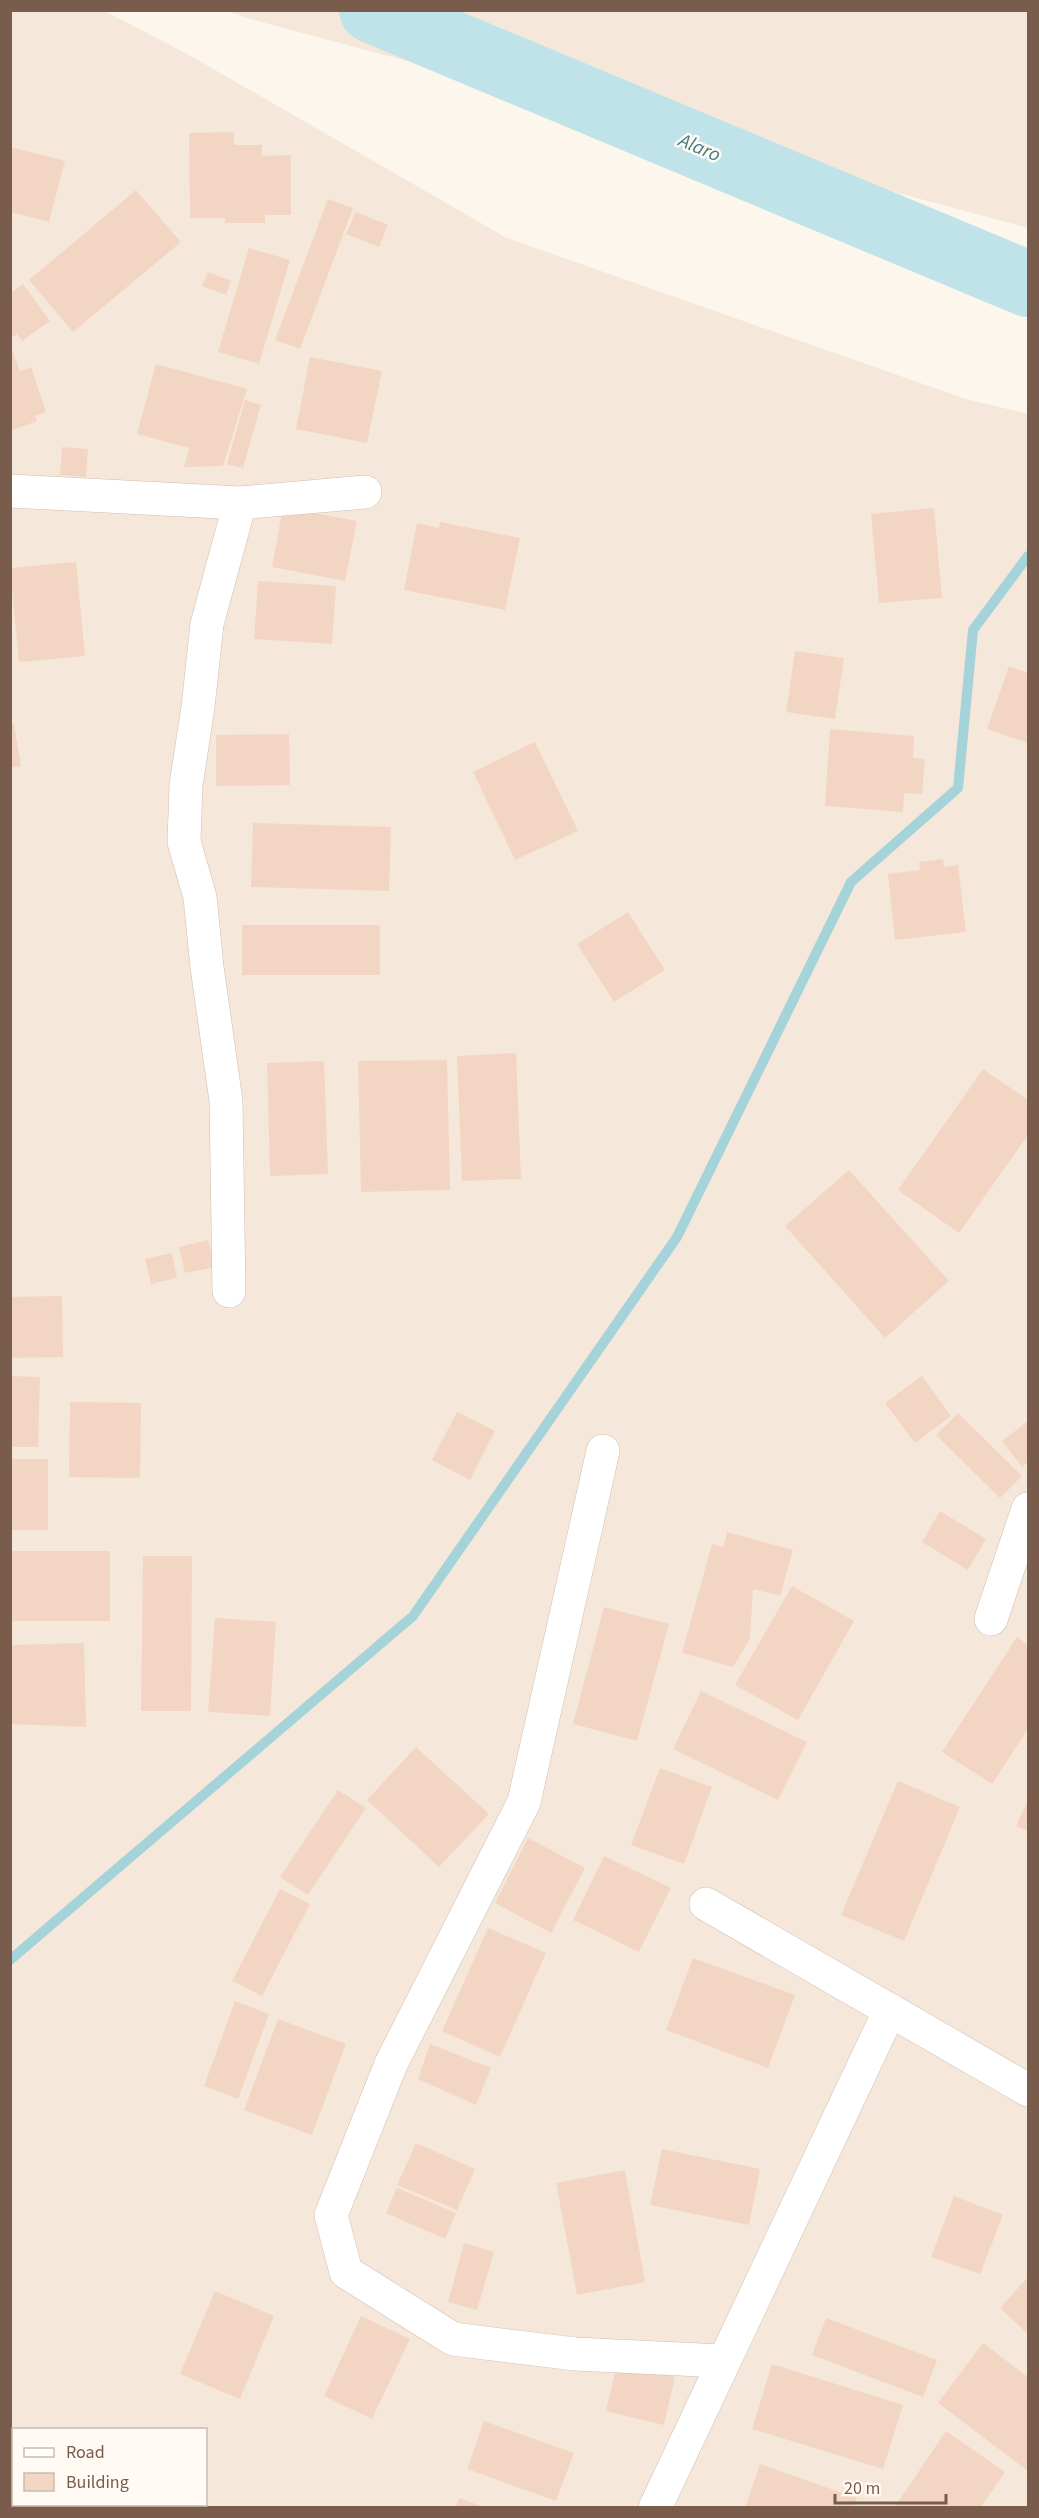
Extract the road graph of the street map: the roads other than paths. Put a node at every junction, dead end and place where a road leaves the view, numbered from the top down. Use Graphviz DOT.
graph roads {
  1 [pos="10,491"];
  2 [pos="365,492"];
  3 [pos="240,503"];
  4 [pos="229,1291"];
  5 [pos="603,1450"];
  6 [pos="1029,1509"];
  7 [pos="991,1619"];
  8 [pos="706,1904"];
  9 [pos="890,2010"];
  10 [pos="1029,2090"];
  11 [pos="722,2361"];
  12 [pos="655,2508"];
  1 -- 3 [label="street"];
  2 -- 3 [label="street"];
  3 -- 4 [label="street"];
  5 -- 11 [label="street"];
  6 -- 7 [label="street"];
  8 -- 9 [label="street"];
  9 -- 10 [label="street"];
  9 -- 11 [label="street"];
  11 -- 12 [label="street"];
}
